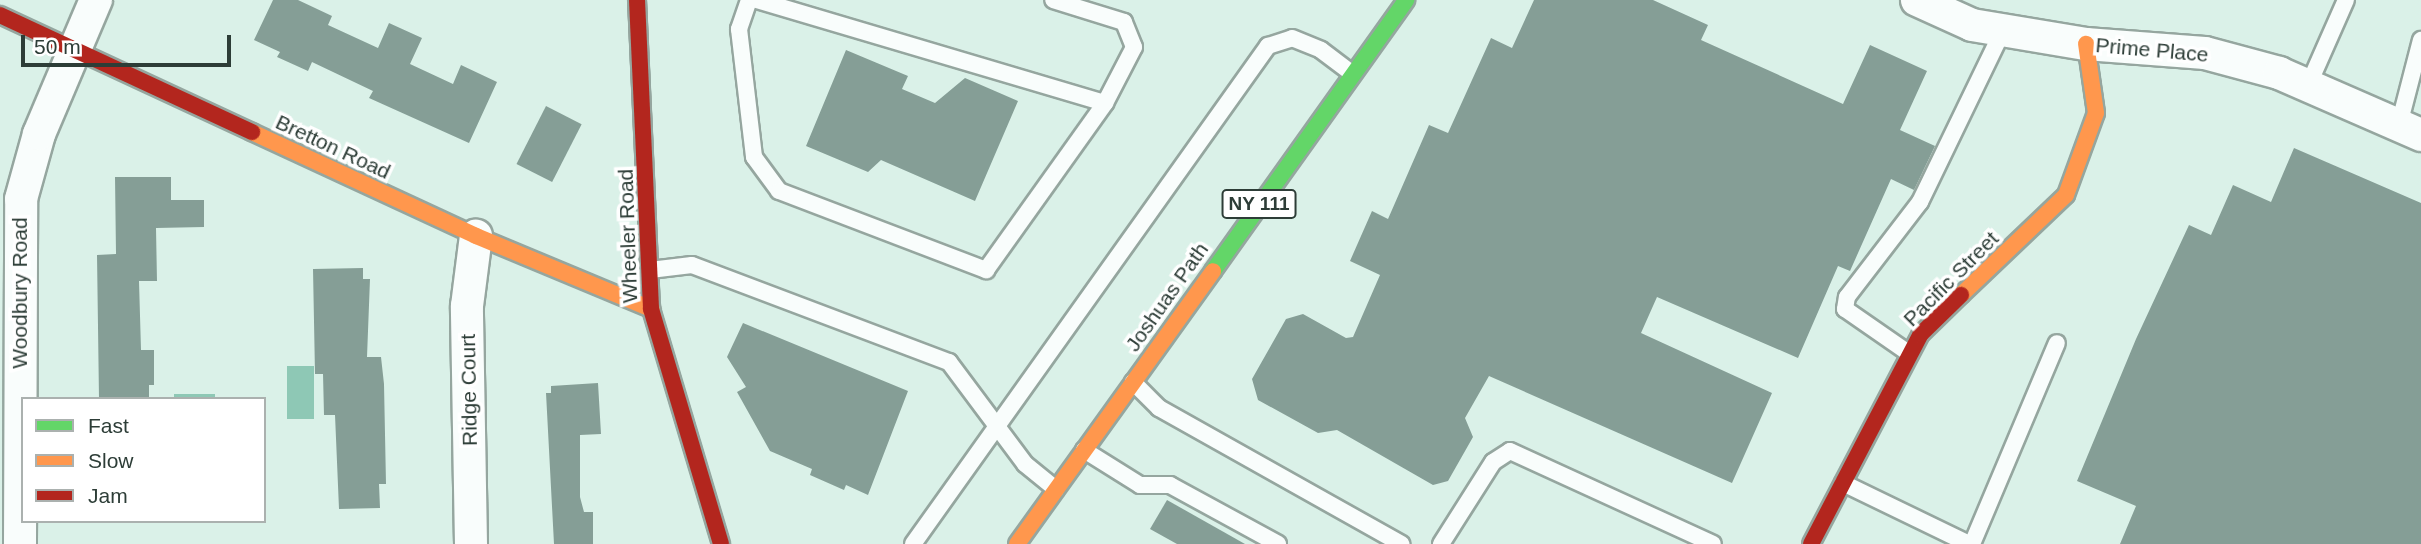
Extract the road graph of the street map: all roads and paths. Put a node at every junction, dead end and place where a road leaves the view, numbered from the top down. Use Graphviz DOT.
graph roads {
  1 [pos="96,0"];
  2 [pos="638,0"];
  3 [pos="749,0"];
  4 [pos="757,0"];
  5 [pos="1053,0"];
  6 [pos="1406,0"];
  7 [pos="2346,0"];
  8 [pos="1922,1"];
  9 [pos="1381,9"];
  10 [pos="0,15"];
  11 [pos="1386,27"];
  12 [pos="2003,30"];
  13 [pos="2421,40"];
  14 [pos="2086,44"];
  15 [pos="76,53"];
  16 [pos="1351,74"];
  17 [pos="2308,86"];
  18 [pos="1105,103"];
  19 [pos="2410,130"];
  20 [pos="476,236"];
  21 [pos="650,270"];
  22 [pos="651,309"];
  23 [pos="2057,343"];
  24 [pos="1910,354"];
  25 [pos="1133,382"];
  26 [pos="996,425"];
  27 [pos="1084,450"];
  28 [pos="1843,483"];
  29 [pos="1056,489"];
  30 [pos="1024,542"];
  31 [pos="20,544"];
  32 [pos="471,544"];
  33 [pos="721,544"];
  34 [pos="913,544"];
  35 [pos="1278,544"];
  36 [pos="1401,544"];
  37 [pos="1441,544"];
  38 [pos="1713,544"];
  39 [pos="1811,544"];
  40 [pos="1971,544"];
  1 -- 15 [label="street, Woodbury Road"];
  2 -- 21 [label="street, Wheeler Road"];
  3 -- 18 [label="lane"];
  4 -- 18 [label="lane"];
  5 -- 18 [label="lane"];
  6 -- 11 [label="street, Joshuas Path / NY 111"];
  7 -- 17 [label="lane"];
  8 -- 12 [label="street, Prime Place"];
  9 -- 11 [label="lane"];
  10 -- 15 [label="street, Bretton Road"];
  11 -- 16 [label="street, Joshuas Path / NY 111"];
  12 -- 14 [label="street, Prime Place"];
  12 -- 24 [label="lane"];
  13 -- 19 [label="lane"];
  14 -- 17 [label="street, Prime Place"];
  14 -- 24 [label="street, Pacific Street"];
  15 -- 20 [label="street, Bretton Road"];
  15 -- 31 [label="street, Woodbury Road"];
  16 -- 25 [label="street, Joshuas Path / NY 111"];
  16 -- 26 [label="lane"];
  17 -- 19 [label="street, Prime Place"];
  20 -- 22 [label="street, Bretton Road"];
  20 -- 32 [label="street, Ridge Court"];
  21 -- 22 [label="street, Wheeler Road"];
  21 -- 26 [label="lane"];
  22 -- 33 [label="street, Wheeler Road"];
  23 -- 40 [label="lane"];
  24 -- 28 [label="street, Pacific Street"];
  25 -- 27 [label="street, Joshuas Path / NY 111"];
  25 -- 36 [label="lane"];
  26 -- 29 [label="lane"];
  26 -- 34 [label="lane"];
  27 -- 29 [label="street, Joshuas Path / NY 111"];
  27 -- 35 [label="lane"];
  28 -- 39 [label="street, Pacific Street"];
  28 -- 40 [label="lane"];
  29 -- 30 [label="street, Joshuas Path / NY 111"];
  37 -- 38 [label="lane"];
}
